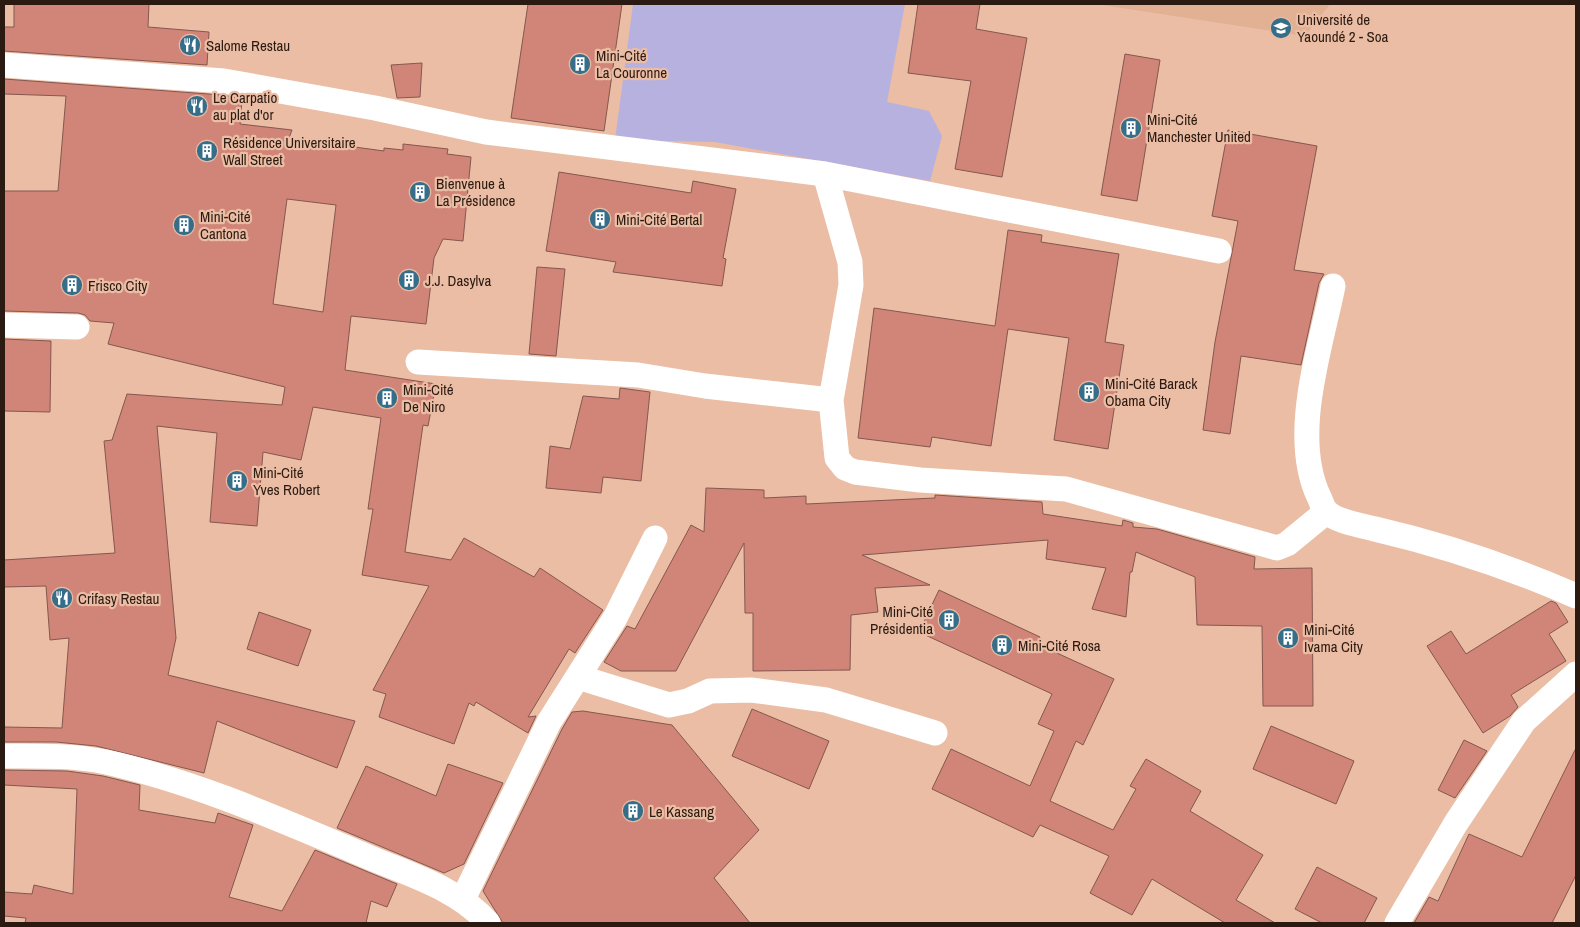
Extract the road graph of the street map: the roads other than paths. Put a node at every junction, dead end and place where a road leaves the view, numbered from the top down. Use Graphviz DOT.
graph roads {
  1 [pos="4,65"];
  2 [pos="826,174"];
  3 [pos="1219,251"];
  4 [pos="1332,286"];
  5 [pos="4,325"];
  6 [pos="77,328"];
  7 [pos="418,362"];
  8 [pos="831,400"];
  9 [pos="1326,512"];
  10 [pos="655,538"];
  11 [pos="1576,596"];
  12 [pos="1576,674"];
  13 [pos="578,677"];
  14 [pos="935,733"];
  15 [pos="4,756"];
  16 [pos="463,899"];
  17 [pos="486,923"];
  18 [pos="1397,923"];
  1 -- 2 [label="street"];
  2 -- 3 [label="street"];
  2 -- 8 [label="street"];
  4 -- 9 [label="street"];
  5 -- 6 [label="street"];
  7 -- 8 [label="street"];
  8 -- 9 [label="street"];
  9 -- 11 [label="street"];
  10 -- 13 [label="street"];
  12 -- 18 [label="street"];
  13 -- 14 [label="street"];
  13 -- 16 [label="street"];
  15 -- 16 [label="street"];
  16 -- 17 [label="street"];
}
